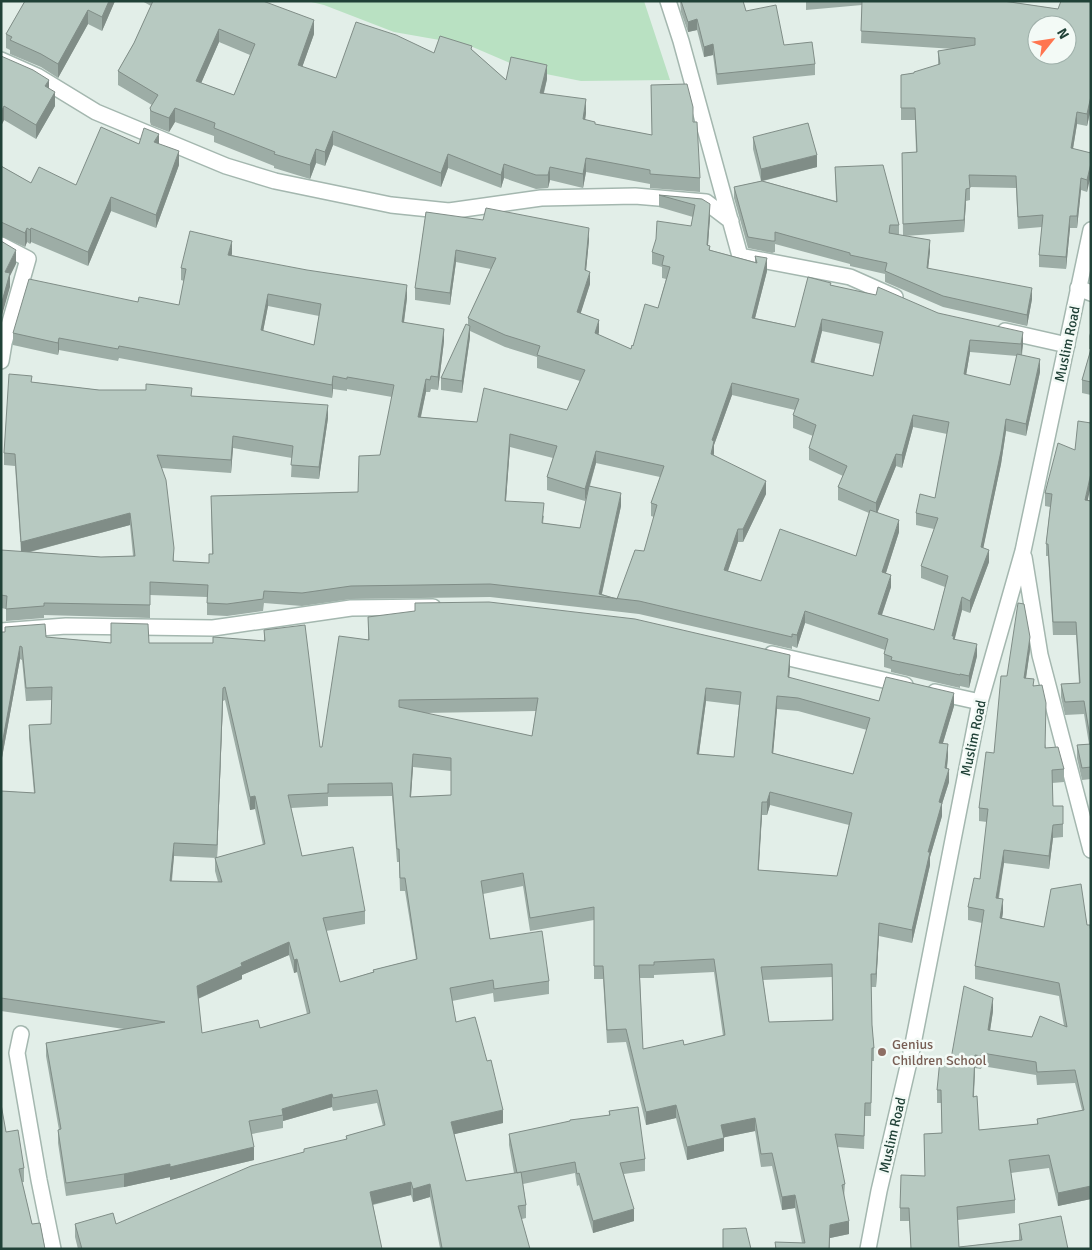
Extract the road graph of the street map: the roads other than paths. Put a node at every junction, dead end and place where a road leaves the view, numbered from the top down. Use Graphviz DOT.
graph roads {
  1 [pos="668,1"];
  2 [pos="1,60"];
  3 [pos="731,221"];
  4 [pos="1091,230"];
  5 [pos="1,245"];
  6 [pos="1084,290"];
  7 [pos="913,304"];
  8 [pos="994,329"];
  9 [pos="1067,345"];
  10 [pos="1,361"];
  11 [pos="1023,551"];
  12 [pos="450,607"];
  13 [pos="1,631"];
  14 [pos="759,651"];
  15 [pos="980,702"];
  16 [pos="1091,850"];
  17 [pos="21,1034"];
  18 [pos="53,1249"];
  19 [pos="868,1249"];
  1 -- 3 [label="street"];
  2 -- 3 [label="street"];
  3 -- 7 [label="street"];
  4 -- 6 [label="street, Muslim Road"];
  5 -- 10 [label="street"];
  6 -- 9 [label="street, Muslim Road"];
  8 -- 9 [label="street"];
  9 -- 11 [label="street, Muslim Road"];
  11 -- 15 [label="street, Muslim Road"];
  11 -- 16 [label="street"];
  12 -- 13 [label="street"];
  14 -- 15 [label="street"];
  15 -- 19 [label="street, Muslim Road"];
  17 -- 18 [label="street"];
}
